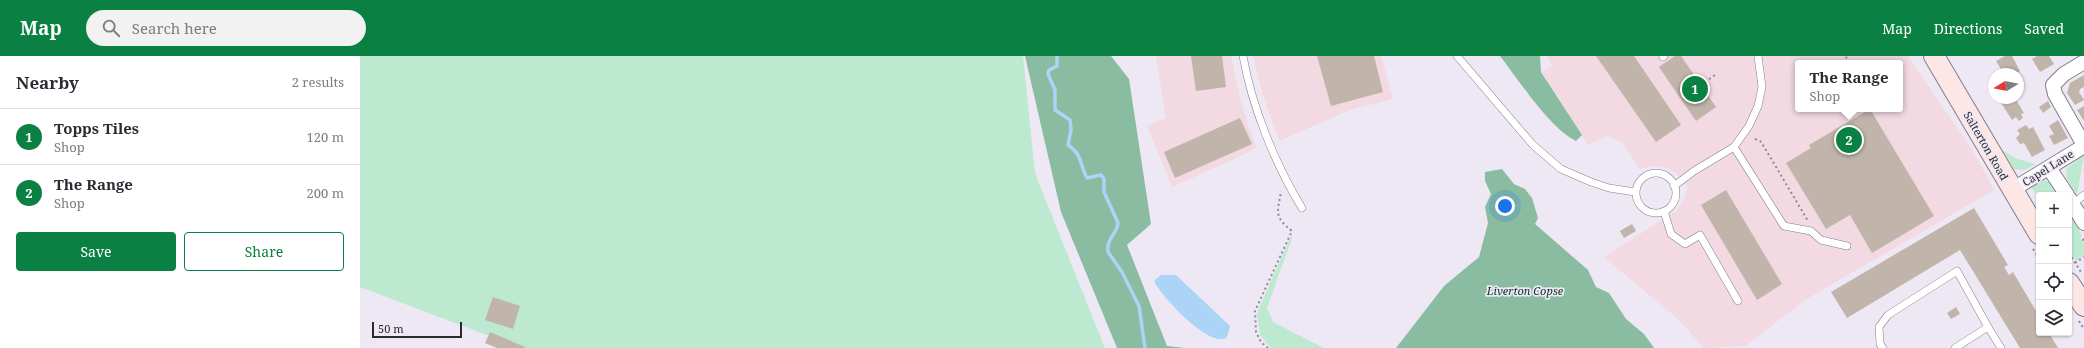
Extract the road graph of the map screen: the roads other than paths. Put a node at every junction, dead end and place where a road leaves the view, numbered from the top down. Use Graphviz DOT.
graph roads {
  1 [pos="1243,56"];
  2 [pos="1457,56"];
  3 [pos="1758,56"];
  4 [pos="1934,56"];
  5 [pos="2084,62"];
  6 [pos="2084,145"];
  7 [pos="1734,147"];
  8 [pos="2049,168"];
  9 [pos="1674,186"];
  10 [pos="2012,190"];
  11 [pos="1635,192"];
  12 [pos="2065,192"];
  13 [pos="2084,195"];
  14 [pos="2072,198"];
  15 [pos="2072,202"];
  16 [pos="1302,208"];
  17 [pos="1664,211"];
  18 [pos="2084,222"];
  19 [pos="2036,229"];
  20 [pos="1847,246"];
  21 [pos="2072,288"];
  22 [pos="1738,301"];
  23 [pos="2084,306"];
  24 [pos="1988,327"];
  25 [pos="1883,348"];
  26 [pos="1955,348"];
  27 [pos="2001,348"];
  1 -- 16 [label="lane"];
  2 -- 11 [label="lane"];
  3 -- 7 [label="lane"];
  4 -- 10 [label="main road, Salterton Road"];
  5 -- 6 [label="street"];
  6 -- 8 [label="street, Capel Lane"];
  7 -- 9 [label="lane"];
  7 -- 20 [label="lane"];
  8 -- 10 [label="street, Capel Lane"];
  8 -- 12 [label="street"];
  9 -- 11 [label="lane"];
  9 -- 17 [label="lane"];
  10 -- 19 [label="main road, Salterton Road"];
  11 -- 17 [label="lane"];
  13 -- 14 [label="lane"];
  15 -- 18 [label="street"];
  17 -- 22 [label="lane"];
  21 -- 23 [label="main road"];
  24 -- 25 [label="lane"];
  24 -- 26 [label="lane"];
  24 -- 27 [label="lane"];
}
